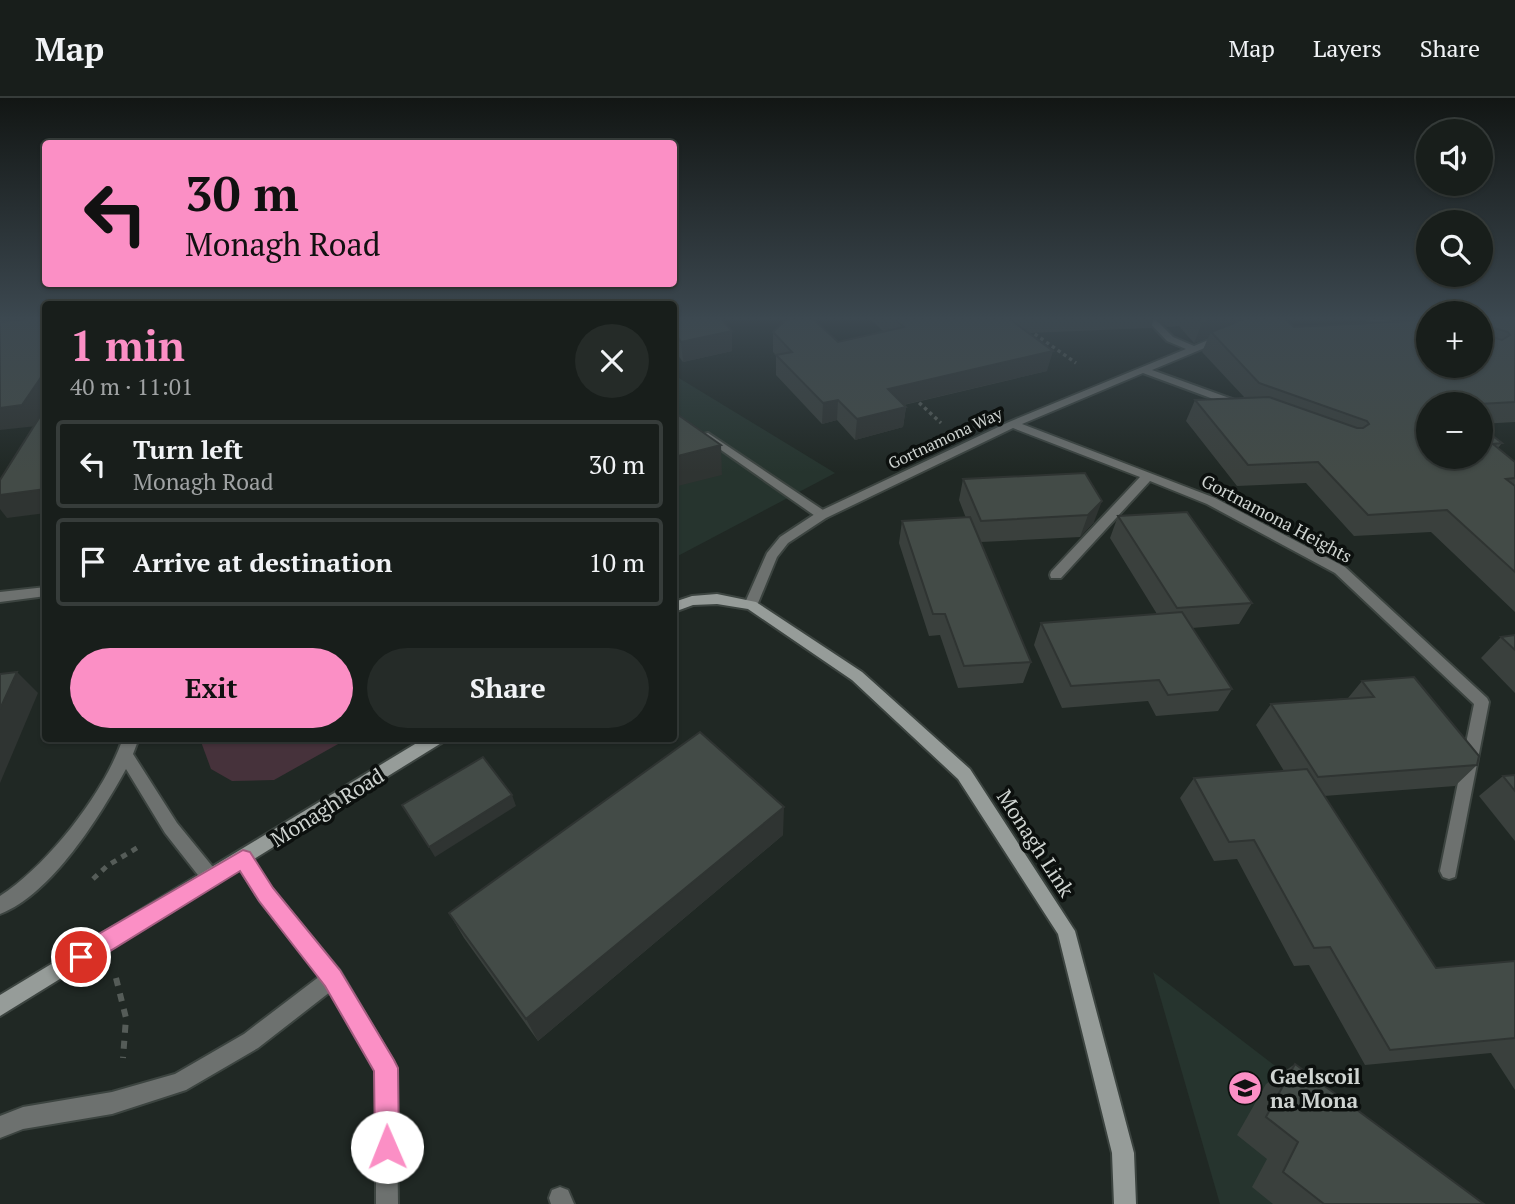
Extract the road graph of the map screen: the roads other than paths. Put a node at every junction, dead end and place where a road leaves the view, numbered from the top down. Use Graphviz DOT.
graph roads {
  1 [pos="1146,369"];
  2 [pos="1143,370"];
  3 [pos="1246,407"];
  4 [pos="1013,424"];
  5 [pos="696,428"];
  6 [pos="1148,476"];
  7 [pos="821,515"];
  8 [pos="1056,575"];
  9 [pos="42,591"];
  10 [pos="0,597"];
  11 [pos="751,605"];
  12 [pos="677,606"];
  13 [pos="130,742"];
  14 [pos="432,742"];
  15 [pos="126,756"];
  16 [pos="243,859"];
  17 [pos="1449,871"];
  18 [pos="211,878"];
  19 [pos="0,906"];
  20 [pos="332,978"];
  21 [pos="0,1006"];
  22 [pos="0,1127"];
  23 [pos="387,1204"];
  24 [pos="1125,1204"];
  1 -- 2 [label="street, Gortnamona Way"];
  2 -- 3 [label="street"];
  2 -- 4 [label="street, Gortnamona Way"];
  4 -- 6 [label="street, Gortnamona Heights"];
  4 -- 7 [label="street, Gortnamona Way"];
  5 -- 7 [label="street"];
  6 -- 8 [label="street"];
  6 -- 17 [label="street, Gortnamona Heights"];
  7 -- 11 [label="street, Gortnamona Way"];
  9 -- 10 [label="street"];
  11 -- 12 [label="street"];
  11 -- 24 [label="street, Monagh Link"];
  13 -- 15 [label="street"];
  14 -- 16 [label="street, Monagh Road"];
  15 -- 18 [label="street"];
  15 -- 19 [label="street"];
  16 -- 18 [label="street, Monagh Road"];
  16 -- 20 [label="street"];
  18 -- 21 [label="street, Monagh Road"];
  20 -- 22 [label="street"];
  20 -- 23 [label="street"];
}
